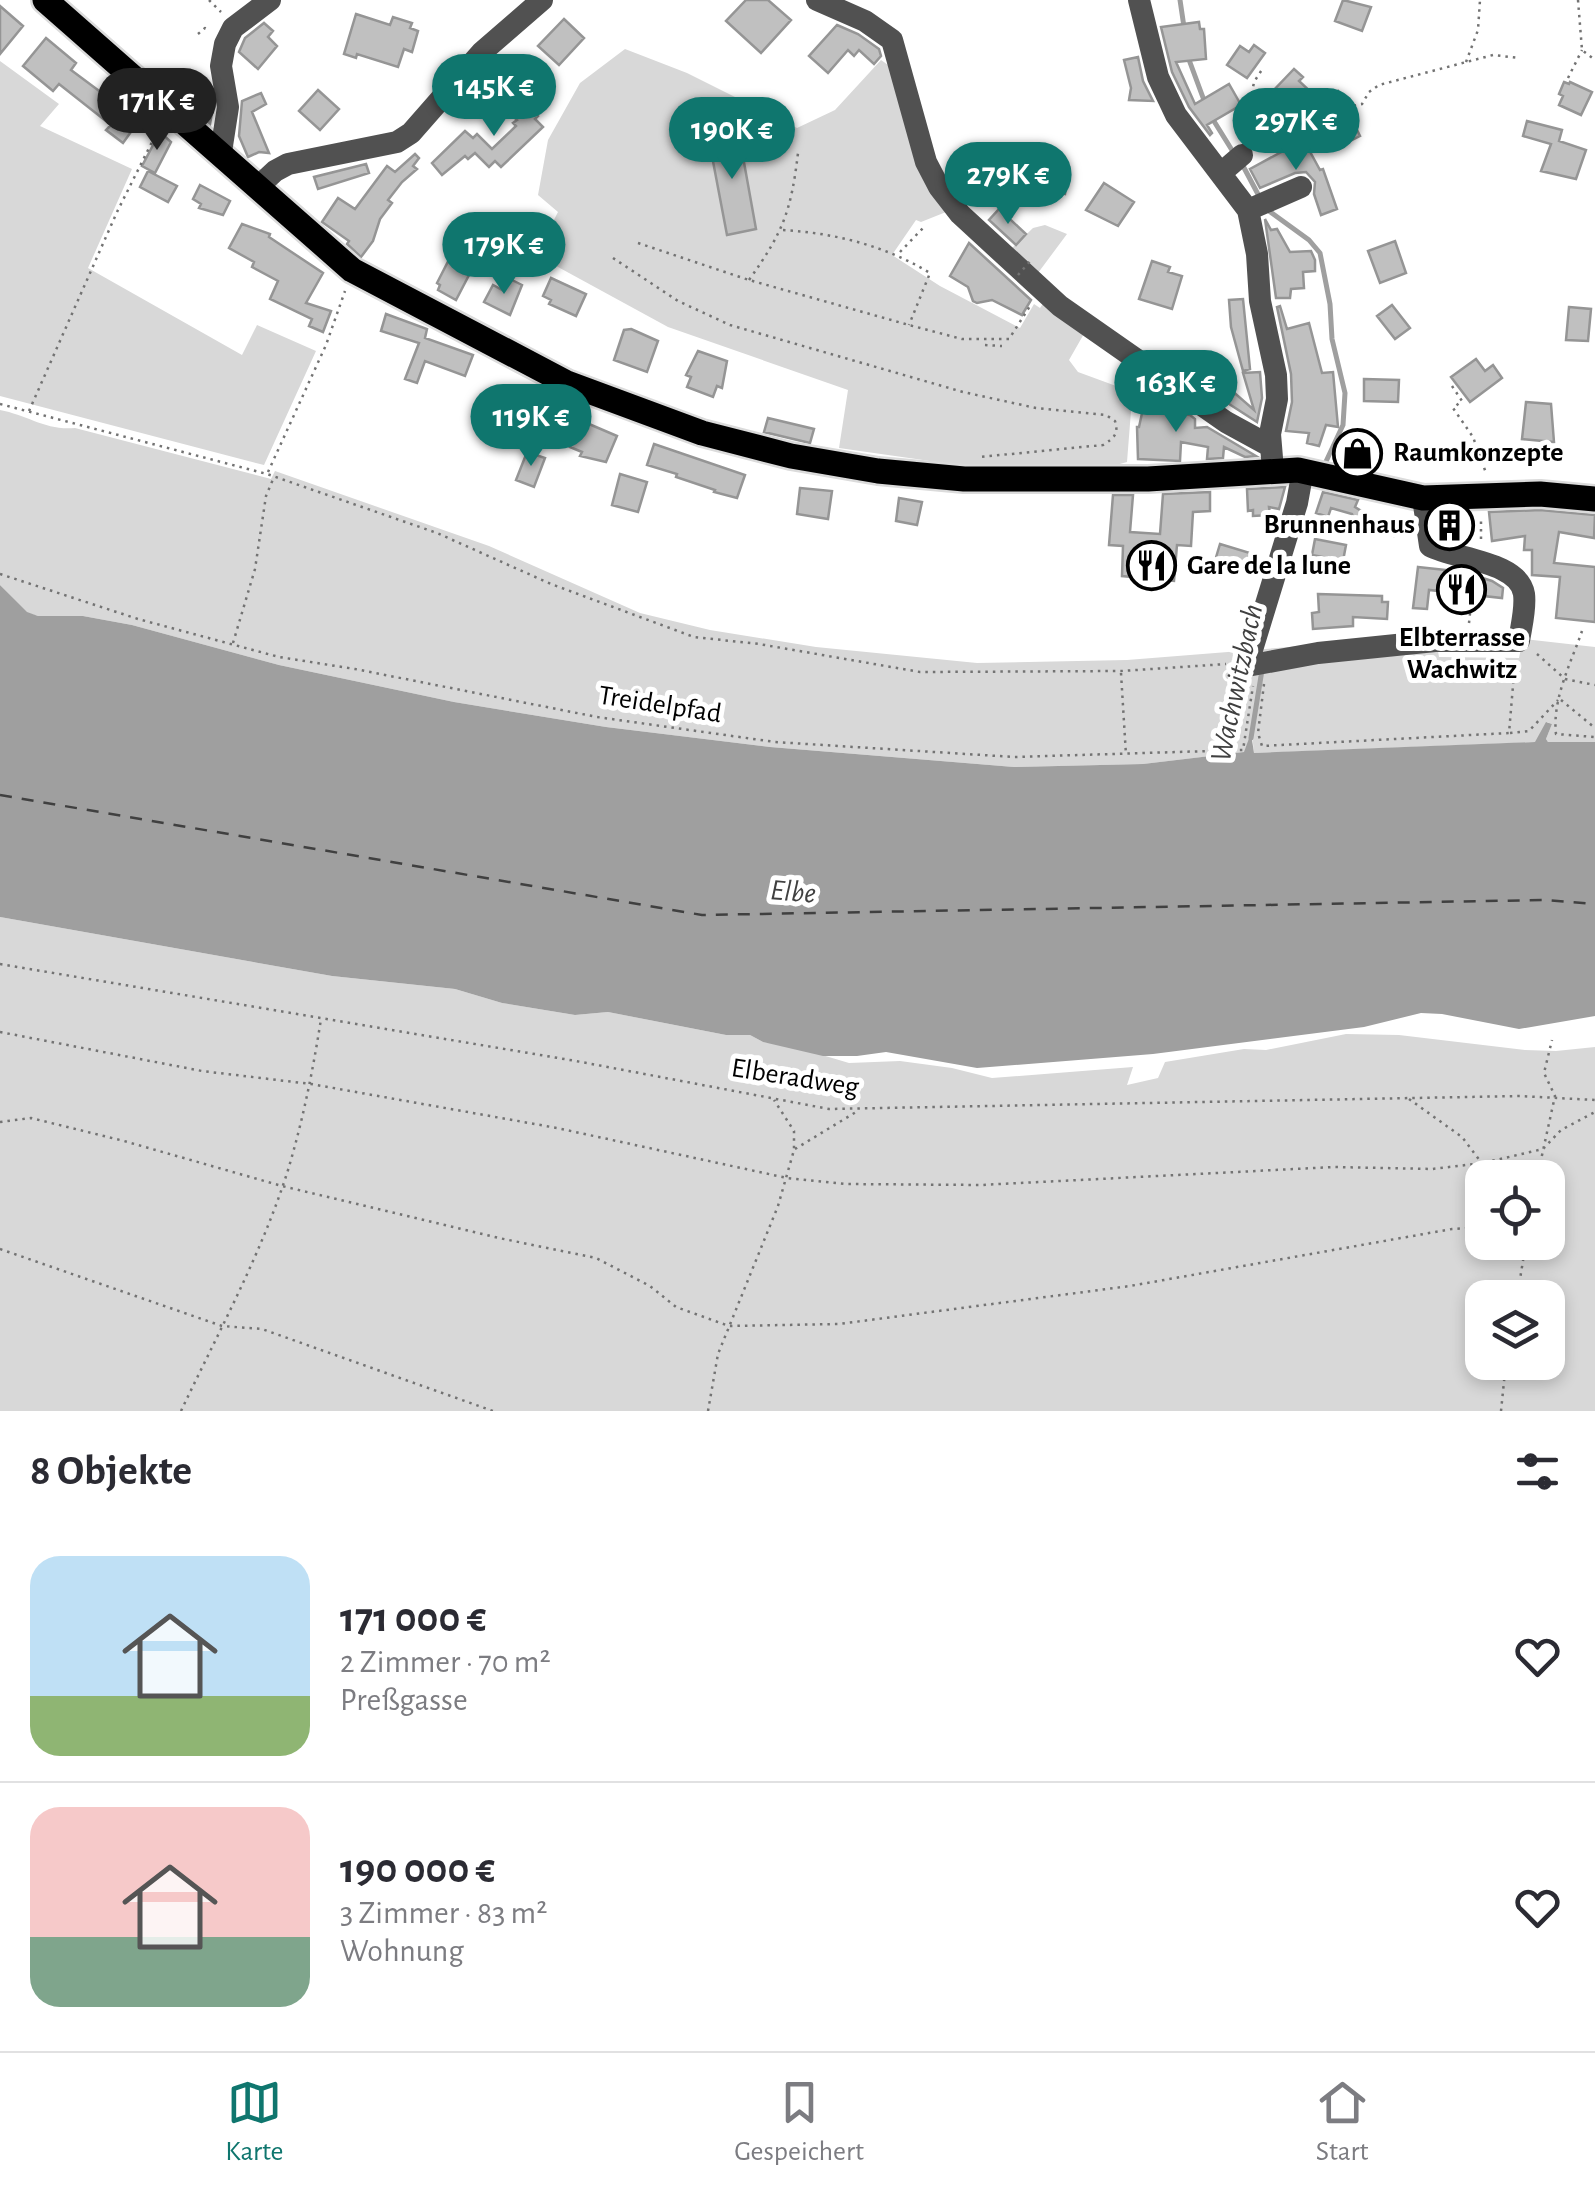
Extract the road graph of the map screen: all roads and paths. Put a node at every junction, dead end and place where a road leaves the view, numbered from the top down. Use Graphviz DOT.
graph roads {
  1 [pos="45,0"];
  2 [pos="208,0"];
  3 [pos="270,0"];
  4 [pos="542,0"];
  5 [pos="816,0"];
  6 [pos="1139,0"];
  7 [pos="1480,0"];
  8 [pos="1578,0"];
  9 [pos="225,16"];
  10 [pos="209,31"];
  11 [pos="198,34"];
  12 [pos="1582,50"];
  13 [pos="1518,58"];
  14 [pos="1595,60"];
  15 [pos="1466,63"];
  16 [pos="1263,68"];
  17 [pos="1568,78"];
  18 [pos="169,106"];
  19 [pos="221,152"];
  20 [pos="798,153"];
  21 [pos="1240,155"];
  22 [pos="1045,156"];
  23 [pos="1044,163"];
  24 [pos="1057,165"];
  25 [pos="989,167"];
  26 [pos="1017,169"];
  27 [pos="259,186"];
  28 [pos="1301,186"];
  29 [pos="1257,206"];
  30 [pos="1013,218"];
  31 [pos="922,228"];
  32 [pos="783,230"];
  33 [pos="638,244"];
  34 [pos="900,254"];
  35 [pos="613,258"];
  36 [pos="1032,259"];
  37 [pos="352,270"];
  38 [pos="1018,275"];
  39 [pos="749,280"];
  40 [pos="1032,302"];
  41 [pos="909,326"];
  42 [pos="994,337"];
  43 [pos="994,344"];
  44 [pos="985,345"];
  45 [pos="1002,346"];
  46 [pos="1452,386"];
  47 [pos="0,404"];
  48 [pos="28,412"];
  49 [pos="1520,442"];
  50 [pos="1480,451"];
  51 [pos="976,458"];
  52 [pos="1272,459"];
  53 [pos="1316,472"];
  54 [pos="267,474"];
  55 [pos="274,476"];
  56 [pos="1423,498"];
  57 [pos="1595,499"];
  58 [pos="1485,505"];
  59 [pos="1481,561"];
  60 [pos="0,574"];
  61 [pos="1472,594"];
  62 [pos="1469,625"];
  63 [pos="1582,630"];
  64 [pos="1519,641"];
  65 [pos="233,644"];
  66 [pos="1257,665"];
  67 [pos="1121,671"];
  68 [pos="1565,679"];
  69 [pos="1595,685"];
  70 [pos="1560,699"];
  71 [pos="1250,717"];
  72 [pos="1260,718"];
  73 [pos="1595,728"];
  74 [pos="1509,733"];
  75 [pos="1595,736"];
  76 [pos="1126,755"];
  77 [pos="0,964"];
  78 [pos="322,1017"];
  79 [pos="0,1032"];
  80 [pos="1552,1040"];
  81 [pos="312,1084"];
  82 [pos="1554,1096"];
  83 [pos="773,1098"];
  84 [pos="1408,1098"];
  85 [pos="1595,1100"];
  86 [pos="859,1110"];
  87 [pos="1595,1112"];
  88 [pos="0,1122"];
  89 [pos="1543,1149"];
  90 [pos="794,1150"];
  91 [pos="1479,1160"];
  92 [pos="1498,1160"];
  93 [pos="1541,1160"];
  94 [pos="1465,1166"];
  95 [pos="787,1178"];
  96 [pos="282,1186"];
  97 [pos="1465,1228"];
  98 [pos="0,1249"];
  99 [pos="222,1326"];
  100 [pos="729,1326"];
  101 [pos="1504,1380"];
  102 [pos="181,1411"];
  103 [pos="493,1411"];
  104 [pos="708,1411"];
  105 [pos="1501,1411"];
  1 -- 18 [label="main road"];
  2 -- 9 [label="path"];
  3 -- 19 [label="street"];
  4 -- 27 [label="street"];
  5 -- 52 [label="street"];
  6 -- 21 [label="street"];
  7 -- 15 [label="path"];
  8 -- 12 [label="path"];
  10 -- 11 [label="path"];
  12 -- 14 [label="path"];
  12 -- 17 [label="path"];
  13 -- 15 [label="path"];
  15 -- 21 [label="path"];
  16 -- 21 [label="path"];
  18 -- 19 [label="main road"];
  18 -- 48 [label="path"];
  19 -- 27 [label="main road"];
  20 -- 32 [label="path"];
  21 -- 29 [label="street"];
  22 -- 23 [label="path"];
  22 -- 24 [label="path"];
  22 -- 26 [label="path"];
  25 -- 26 [label="path"];
  26 -- 30 [label="path"];
  27 -- 37 [label="main road"];
  28 -- 29 [label="street"];
  29 -- 52 [label="street"];
  31 -- 34 [label="path"];
  32 -- 34 [label="path"];
  32 -- 39 [label="path"];
  33 -- 39 [label="path"];
  34 -- 41 [label="path"];
  35 -- 51 [label="path"];
  36 -- 38 [label="path, bridge"];
  37 -- 52 [label="main road"];
  37 -- 54 [label="path"];
  39 -- 41 [label="path"];
  40 -- 42 [label="path"];
  41 -- 42 [label="path"];
  42 -- 43 [label="path"];
  43 -- 44 [label="path"];
  43 -- 45 [label="path"];
  46 -- 50 [label="path"];
  47 -- 48 [label="path"];
  48 -- 54 [label="path"];
  49 -- 50 [label="path"];
  50 -- 58 [label="path"];
  52 -- 53 [label="main road"];
  53 -- 56 [label="main road"];
  53 -- 66 [label="street"];
  54 -- 55 [label="path"];
  55 -- 65 [label="path"];
  55 -- 67 [label="path"];
  56 -- 58 [label="main road"];
  56 -- 59 [label="street"];
  57 -- 58 [label="main road"];
  58 -- 59 [label="path"];
  59 -- 64 [label="street"];
  60 -- 65 [label="path, Treidelpfad"];
  61 -- 62 [label="path"];
  63 -- 68 [label="path"];
  64 -- 66 [label="street"];
  64 -- 68 [label="path"];
  64 -- 74 [label="path"];
  65 -- 76 [label="path, Treidelpfad"];
  66 -- 67 [label="path"];
  66 -- 71 [label="path"];
  66 -- 72 [label="path"];
  67 -- 76 [label="path"];
  68 -- 69 [label="path"];
  68 -- 70 [label="path"];
  70 -- 73 [label="path"];
  70 -- 74 [label="path"];
  70 -- 75 [label="path"];
  71 -- 72 [label="path"];
  71 -- 76 [label="path, Treidelpfad"];
  72 -- 74 [label="path"];
  77 -- 78 [label="path, Elberadweg"];
  78 -- 81 [label="path"];
  78 -- 83 [label="path, Elberadweg"];
  79 -- 81 [label="path"];
  80 -- 82 [label="path"];
  81 -- 95 [label="path"];
  81 -- 96 [label="path"];
  82 -- 84 [label="path, Elberadweg"];
  82 -- 85 [label="path, Elberadweg"];
  82 -- 89 [label="path"];
  83 -- 86 [label="path, Elberadweg"];
  83 -- 90 [label="path"];
  84 -- 86 [label="path, Elberadweg"];
  84 -- 91 [label="path"];
  86 -- 90 [label="path"];
  87 -- 89 [label="path"];
  88 -- 96 [label="path"];
  89 -- 92 [label="path"];
  89 -- 93 [label="path"];
  90 -- 95 [label="path"];
  94 -- 95 [label="path"];
  95 -- 100 [label="path"];
  96 -- 99 [label="path"];
  96 -- 100 [label="path"];
  97 -- 100 [label="path"];
  98 -- 99 [label="path"];
  99 -- 102 [label="path"];
  99 -- 103 [label="path"];
  100 -- 104 [label="path"];
  101 -- 105 [label="path"];
}
